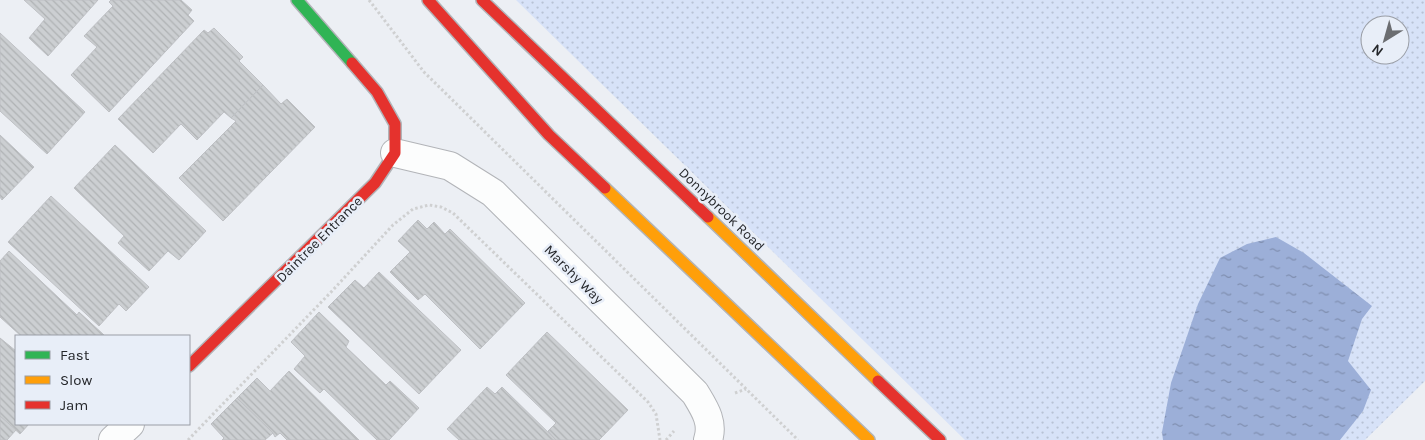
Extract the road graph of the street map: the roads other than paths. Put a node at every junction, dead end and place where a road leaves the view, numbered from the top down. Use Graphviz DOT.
graph roads {
  1 [pos="297,0"];
  2 [pos="428,0"];
  3 [pos="482,0"];
  4 [pos="395,152"];
  5 [pos="190,365"];
  6 [pos="129,425"];
  7 [pos="113,440"];
  8 [pos="708,440"];
  9 [pos="869,440"];
  10 [pos="940,440"];
  1 -- 4 [label="main road"];
  2 -- 9 [label="main road"];
  3 -- 10 [label="main road, Donnybrook Road"];
  4 -- 5 [label="main road, Daintree Entrance"];
  4 -- 8 [label="street, Marshy Way"];
  6 -- 7 [label="street"];
}
